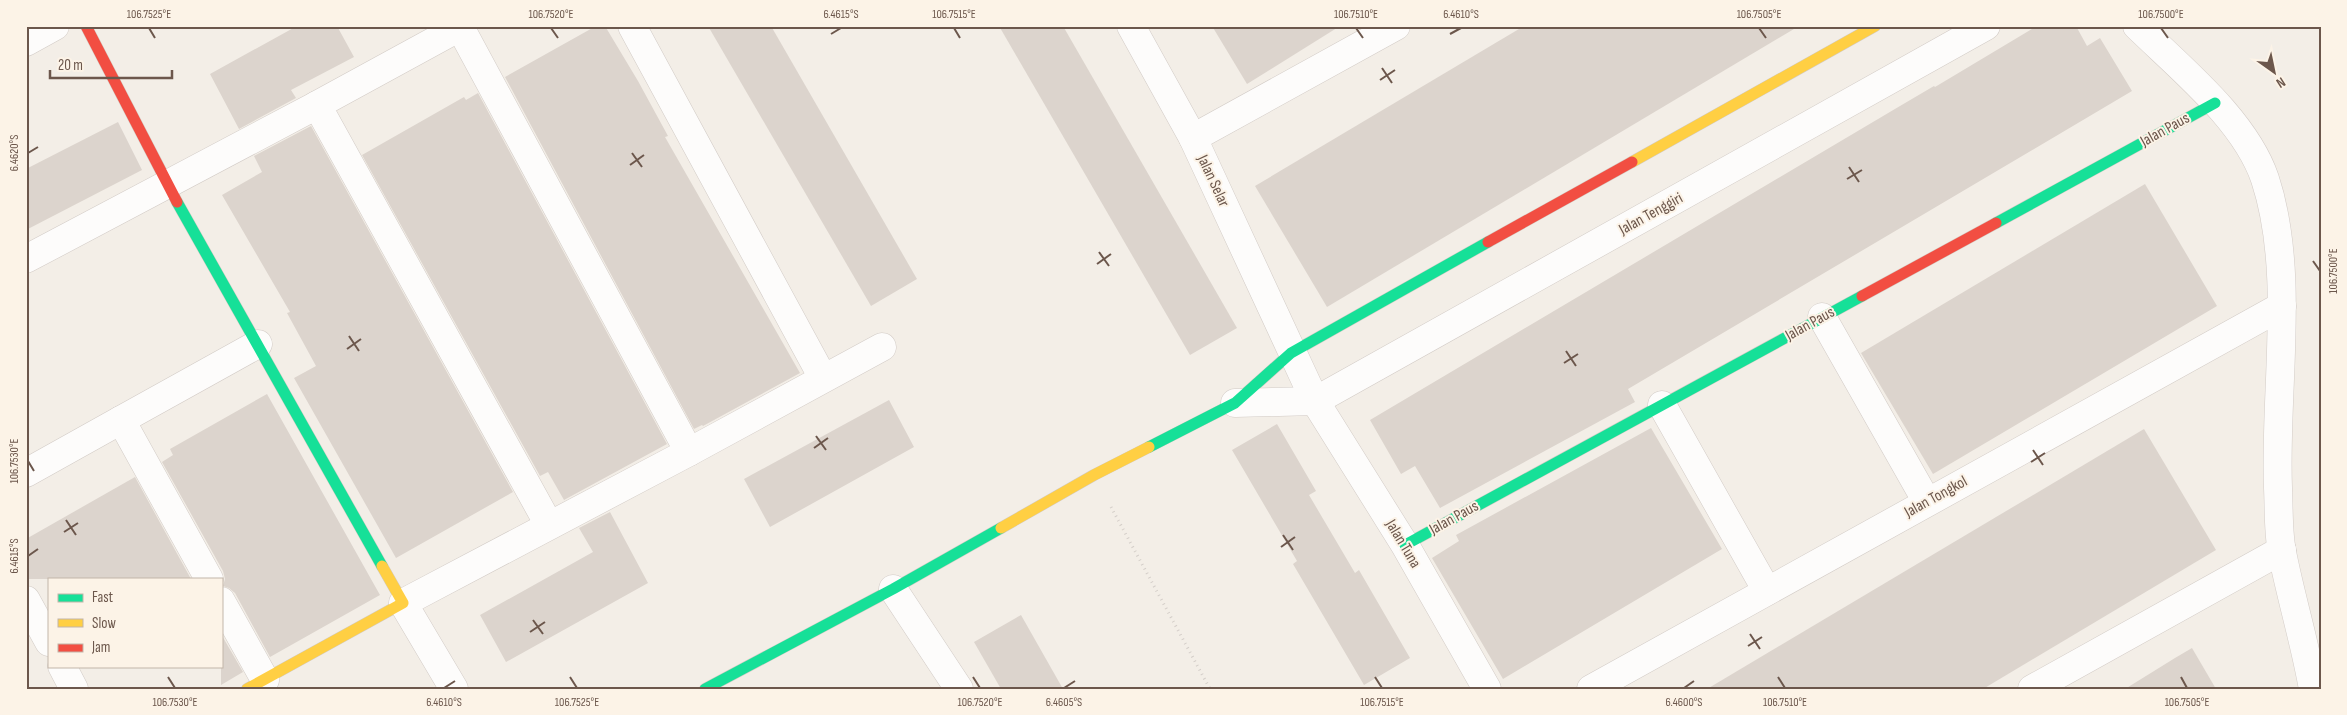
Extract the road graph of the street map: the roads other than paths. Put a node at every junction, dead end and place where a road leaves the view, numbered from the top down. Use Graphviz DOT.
graph roads {
  1 [pos="55,26"];
  2 [pos="86,26"];
  3 [pos="632,26"];
  4 [pos="1131,26"];
  5 [pos="1396,26"];
  6 [pos="1875,26"];
  7 [pos="1986,26"];
  8 [pos="2138,26"];
  9 [pos="461,27"];
  10 [pos="26,42"];
  11 [pos="2215,103"];
  12 [pos="317,105"];
  13 [pos="1193,138"];
  14 [pos="167,184"];
  15 [pos="26,259"];
  16 [pos="2282,306"];
  17 [pos="1822,317"];
  18 [pos="258,344"];
  19 [pos="882,347"];
  20 [pos="1291,352"];
  21 [pos="823,378"];
  22 [pos="1316,401"];
  23 [pos="1236,403"];
  24 [pos="1662,404"];
  25 [pos="121,420"];
  26 [pos="689,452"];
  27 [pos="26,474"];
  28 [pos="1927,502"];
  29 [pos="549,525"];
  30 [pos="1405,545"];
  31 [pos="2282,550"];
  32 [pos="208,578"];
  33 [pos="893,589"];
  34 [pos="1767,591"];
  35 [pos="26,600"];
  36 [pos="222,603"];
  37 [pos="403,603"];
  38 [pos="48,640"];
  39 [pos="63,668"];
  40 [pos="256,684"];
  41 [pos="74,689"];
  42 [pos="454,689"];
  43 [pos="705,689"];
  44 [pos="959,689"];
  45 [pos="1486,689"];
  46 [pos="1590,689"];
  47 [pos="2032,689"];
  48 [pos="2313,689"];
  1 -- 10 [label="street"];
  2 -- 14 [label="street"];
  3 -- 21 [label="street"];
  4 -- 13 [label="street"];
  5 -- 13 [label="street, Jalan Selar"];
  6 -- 20 [label="street"];
  7 -- 22 [label="street, Jalan Tenggiri"];
  8 -- 11 [label="street"];
  9 -- 12 [label="street"];
  9 -- 26 [label="street"];
  11 -- 16 [label="street"];
  11 -- 17 [label="street, Jalan Paus"];
  12 -- 14 [label="street"];
  12 -- 29 [label="street"];
  13 -- 20 [label="street, Jalan Selar"];
  14 -- 15 [label="street"];
  14 -- 18 [label="street"];
  16 -- 28 [label="street, Jalan Tongkol"];
  16 -- 31 [label="street"];
  17 -- 24 [label="street, Jalan Paus"];
  17 -- 28 [label="street"];
  18 -- 25 [label="street"];
  18 -- 37 [label="street"];
  19 -- 21 [label="street"];
  20 -- 22 [label="street, Jalan Selar"];
  20 -- 23 [label="street"];
  21 -- 26 [label="street"];
  22 -- 23 [label="street"];
  22 -- 30 [label="street, Jalan Tuna"];
  23 -- 33 [label="street"];
  24 -- 30 [label="street, Jalan Paus"];
  24 -- 34 [label="street"];
  25 -- 27 [label="street"];
  25 -- 32 [label="street"];
  26 -- 29 [label="street"];
  28 -- 34 [label="street, Jalan Tongkol"];
  29 -- 37 [label="street"];
  30 -- 45 [label="street, Jalan Tuna"];
  31 -- 47 [label="street"];
  31 -- 48 [label="street"];
  33 -- 43 [label="street"];
  33 -- 44 [label="street"];
  34 -- 46 [label="street, Jalan Tongkol"];
  35 -- 38 [label="street"];
  36 -- 40 [label="street"];
  37 -- 40 [label="street"];
  37 -- 42 [label="street"];
  39 -- 41 [label="street"];
}
